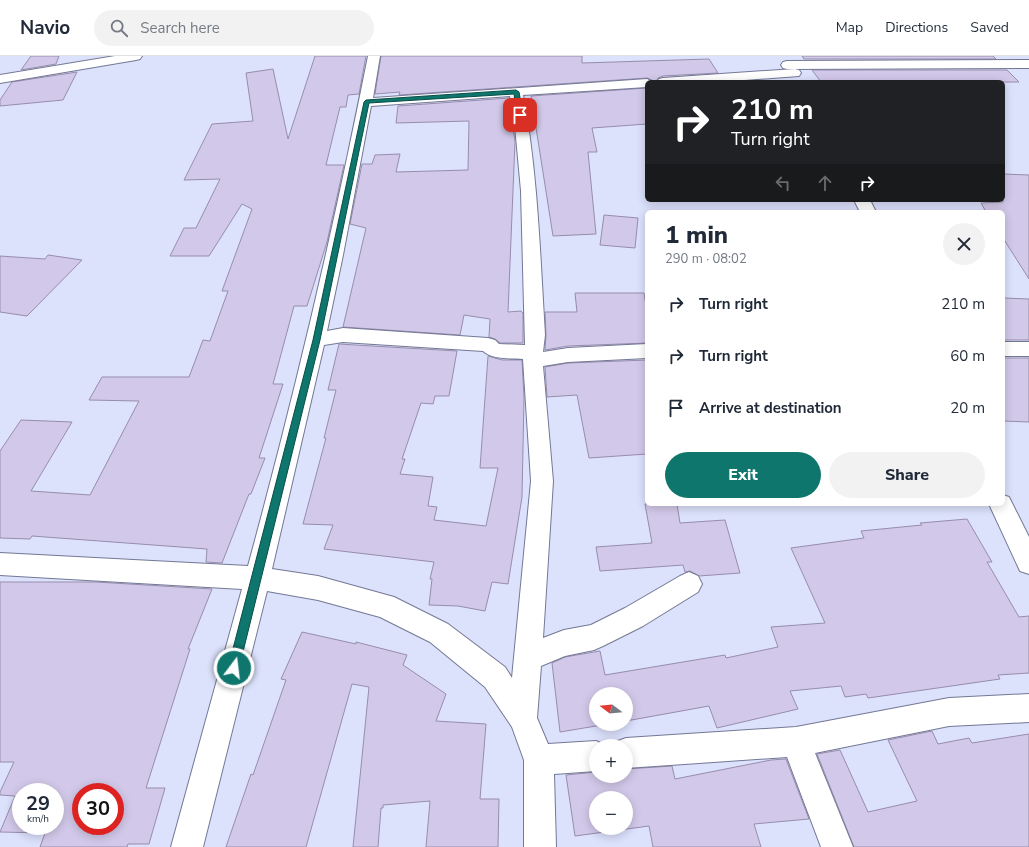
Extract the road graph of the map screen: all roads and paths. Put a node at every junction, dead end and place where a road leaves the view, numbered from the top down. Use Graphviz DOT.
graph roads {
  1 [pos="136,56"];
  2 [pos="374,56"];
  3 [pos="85,60"];
  4 [pos="1029,64"];
  5 [pos="791,69"];
  6 [pos="0,79"];
  7 [pos="683,80"];
  8 [pos="645,83"];
  9 [pos="516,92"];
  10 [pos="366,102"];
  11 [pos="316,340"];
  12 [pos="1005,349"];
  13 [pos="1029,349"];
  14 [pos="645,351"];
  15 [pos="534,357"];
  16 [pos="1002,506"];
  17 [pos="1029,563"];
  18 [pos="0,564"];
  19 [pos="257,578"];
  20 [pos="689,584"];
  21 [pos="528,658"];
  22 [pos="1029,708"];
  23 [pos="523,718"];
  24 [pos="796,742"];
  25 [pos="633,753"];
  26 [pos="589,756"];
  27 [pos="539,760"];
  28 [pos="187,847"];
  29 [pos="540,847"];
  30 [pos="838,847"];
  1 -- 3 [label="street"];
  2 -- 10 [label="street"];
  3 -- 6 [label="street"];
  4 -- 5 [label="street"];
  5 -- 7 [label="street"];
  8 -- 9 [label="street"];
  9 -- 10 [label="street"];
  9 -- 15 [label="street"];
  10 -- 11 [label="street"];
  11 -- 15 [label="street"];
  11 -- 19 [label="street"];
  12 -- 13 [label="street"];
  14 -- 15 [label="street"];
  15 -- 21 [label="street"];
  16 -- 17 [label="street"];
  18 -- 19 [label="street"];
  19 -- 23 [label="street"];
  19 -- 28 [label="street"];
  20 -- 21 [label="street"];
  21 -- 23 [label="street"];
  22 -- 24 [label="street"];
  23 -- 27 [label="street"];
  24 -- 25 [label="street"];
  24 -- 30 [label="street"];
  26 -- 27 [label="street"];
  27 -- 29 [label="street"];
}
